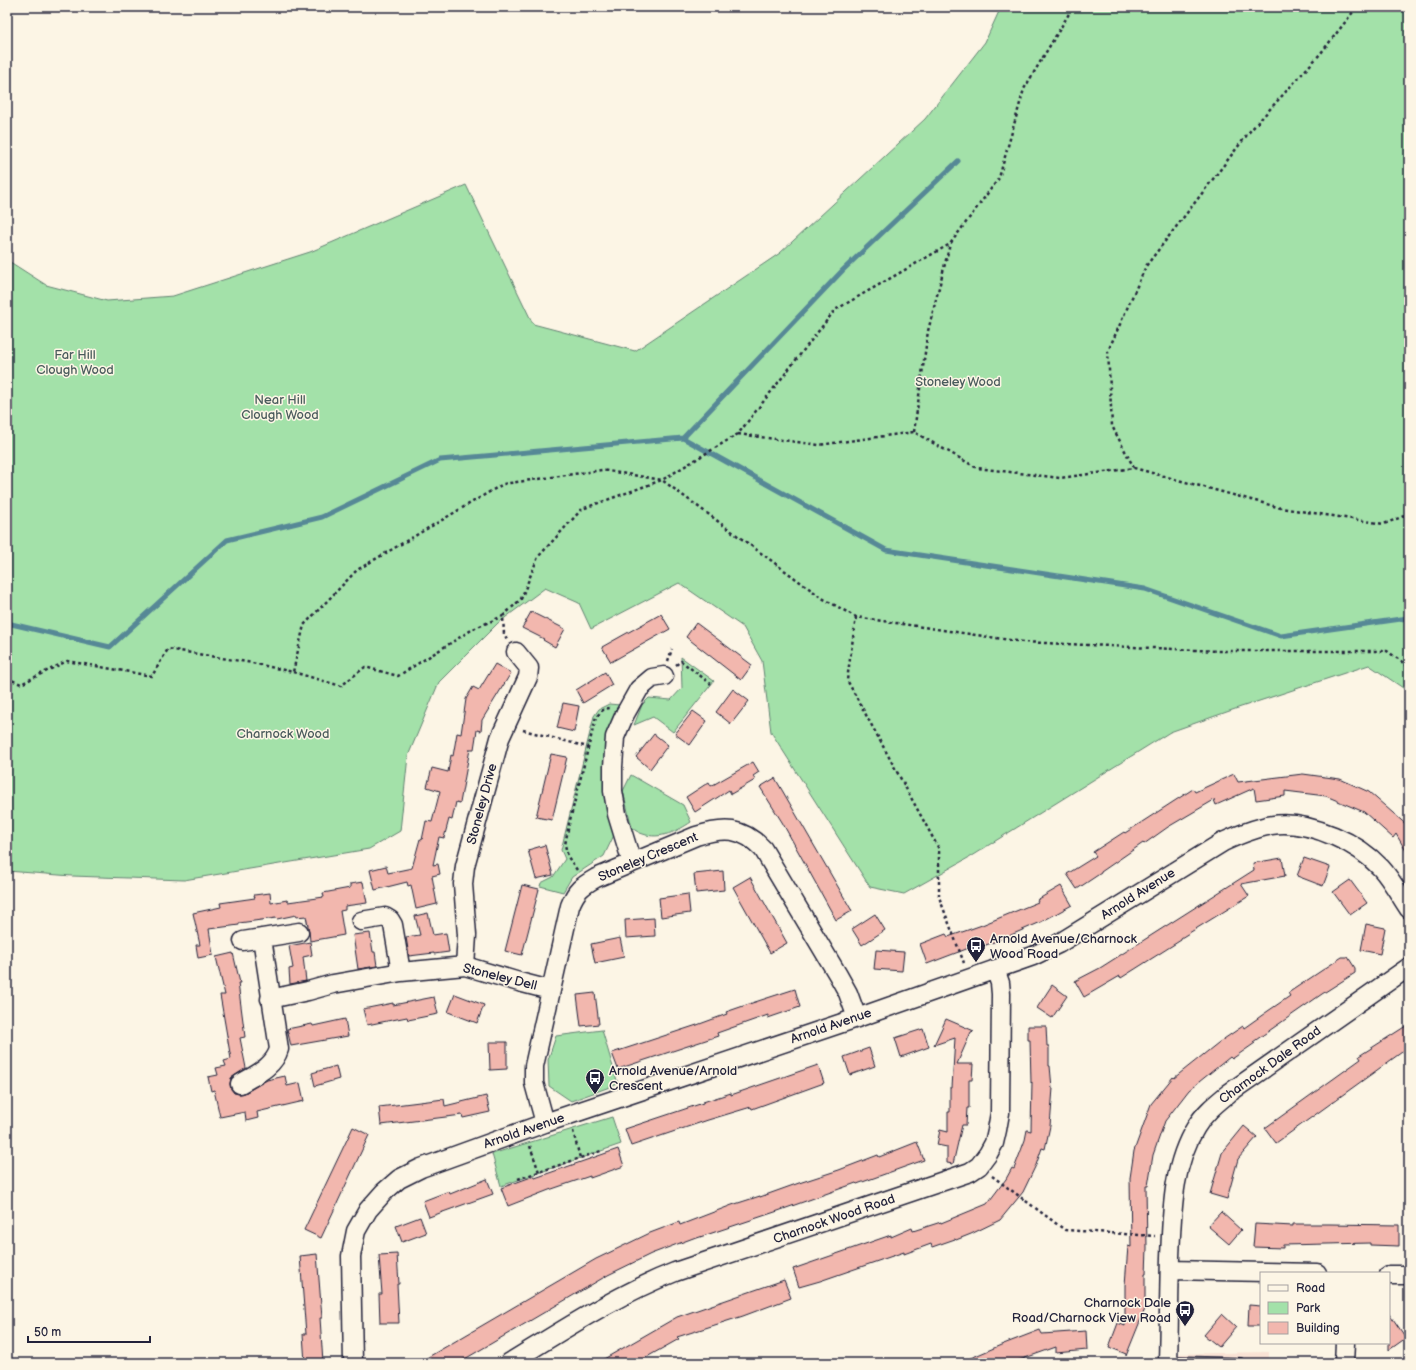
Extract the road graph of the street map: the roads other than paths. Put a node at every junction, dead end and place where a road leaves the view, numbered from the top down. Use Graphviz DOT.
graph roads {
  1 [pos="516,652"];
  2 [pos="664,676"];
  3 [pos="632,863"];
  4 [pos="1409,909"];
  5 [pos="361,921"];
  6 [pos="299,932"];
  7 [pos="262,938"];
  8 [pos="243,941"];
  9 [pos="465,966"];
  10 [pos="1409,967"];
  11 [pos="995,969"];
  12 [pos="401,972"];
  13 [pos="550,990"];
  14 [pos="270,999"];
  15 [pos="857,1018"];
  16 [pos="240,1084"];
  17 [pos="545,1123"];
  18 [pos="1170,1270"];
  19 [pos="1268,1272"];
  20 [pos="1390,1275"];
  21 [pos="1409,1276"];
  22 [pos="1345,1344"];
  23 [pos="1168,1362"];
  24 [pos="354,1363"];
  25 [pos="509,1363"];
  26 [pos="1240,1363"];
  27 [pos="1344,1363"];
  1 -- 9 [label="street, Stoneley Drive"];
  2 -- 3 [label="street"];
  3 -- 13 [label="street, Stoneley Crescent"];
  3 -- 15 [label="street, Stoneley Crescent"];
  4 -- 11 [label="street, Arnold Avenue"];
  5 -- 12 [label="street"];
  6 -- 7 [label="street"];
  7 -- 8 [label="street"];
  7 -- 14 [label="street"];
  9 -- 12 [label="street, Stoneley Dell"];
  9 -- 13 [label="street, Stoneley Dell"];
  10 -- 18 [label="street, Charnock Dale Road"];
  11 -- 15 [label="street, Arnold Avenue"];
  11 -- 25 [label="street, Charnock Wood Road"];
  12 -- 14 [label="street, Stoneley Dell"];
  13 -- 17 [label="street, Stoneley Crescent"];
  14 -- 16 [label="street"];
  15 -- 17 [label="street, Arnold Avenue"];
  17 -- 24 [label="street, Arnold Avenue"];
  18 -- 19 [label="street"];
  18 -- 23 [label="street, Charnock Dale Road"];
  20 -- 21 [label="street"];
  22 -- 27 [label="street"];
  23 -- 26 [label="lane"];
}
